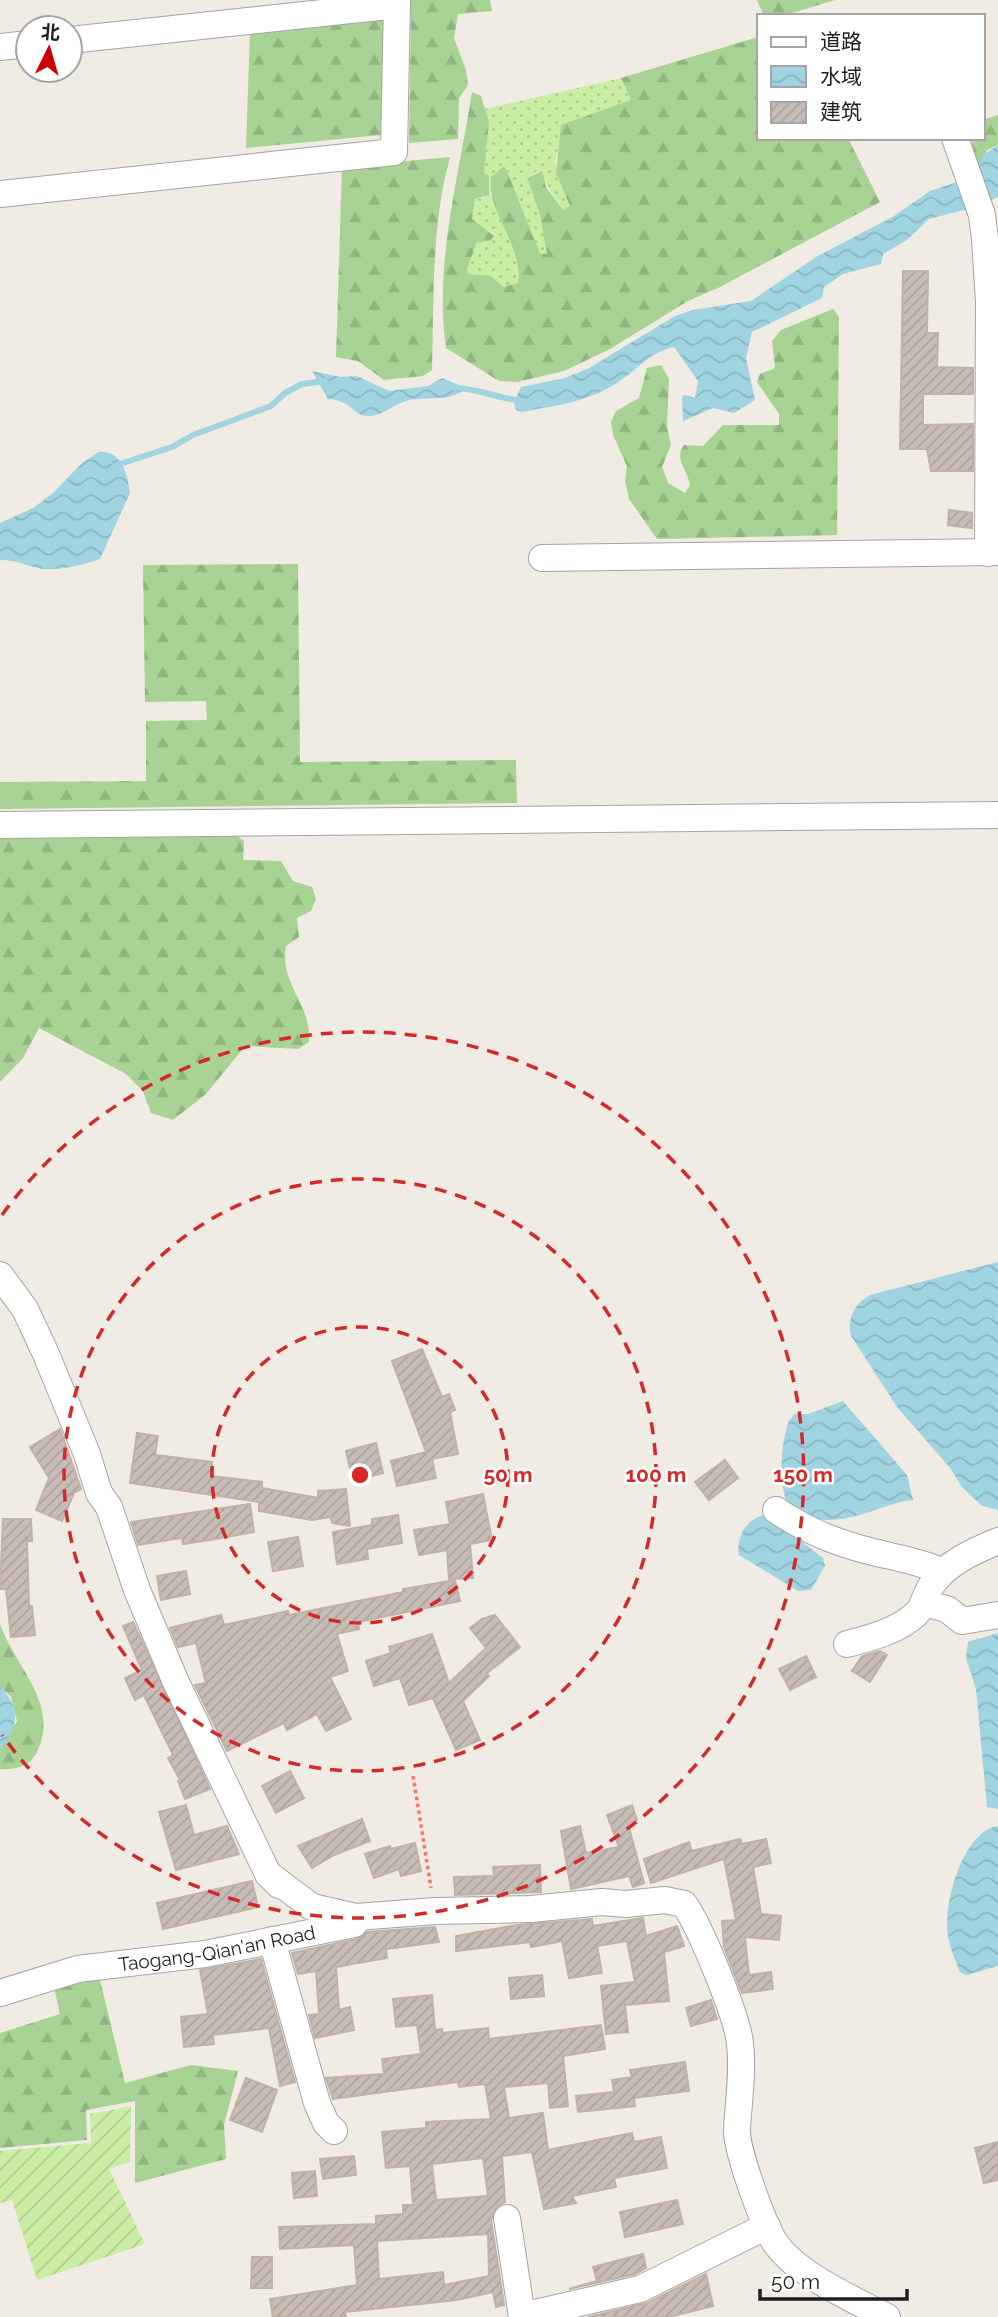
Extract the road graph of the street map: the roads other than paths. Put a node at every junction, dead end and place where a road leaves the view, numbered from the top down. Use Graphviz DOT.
graph roads {
  1 [pos="397,3"];
  2 [pos="84,38"];
  3 [pos="956,140"];
  4 [pos="0,194"];
  5 [pos="993,553"];
  6 [pos="542,558"];
  7 [pos="998,815"];
  8 [pos="0,825"];
  9 [pos="0,1275"];
  10 [pos="776,1510"];
  11 [pos="998,1541"];
  12 [pos="943,1572"];
  13 [pos="923,1603"];
  14 [pos="998,1615"];
  15 [pos="847,1644"];
  16 [pos="435,1911"];
  17 [pos="272,1940"];
  18 [pos="0,1993"];
  19 [pos="334,2131"];
  20 [pos="507,2218"];
  21 [pos="766,2226"];
  22 [pos="522,2316"];
  23 [pos="887,2317"];
  1 -- 2 [label="street"];
  1 -- 4 [label="street"];
  3 -- 5 [label="street"];
  5 -- 6 [label="street"];
  7 -- 8 [label="street"];
  9 -- 16 [label="street"];
  10 -- 12 [label="street"];
  11 -- 12 [label="street"];
  12 -- 13 [label="street"];
  13 -- 14 [label="street"];
  13 -- 15 [label="street"];
  16 -- 17 [label="street, Taogang-Qian'an Road"];
  16 -- 21 [label="street"];
  17 -- 18 [label="street, Taogang-Qian'an Road"];
  17 -- 19 [label="street"];
  20 -- 22 [label="street"];
  21 -- 22 [label="street"];
  21 -- 23 [label="street"];
}
